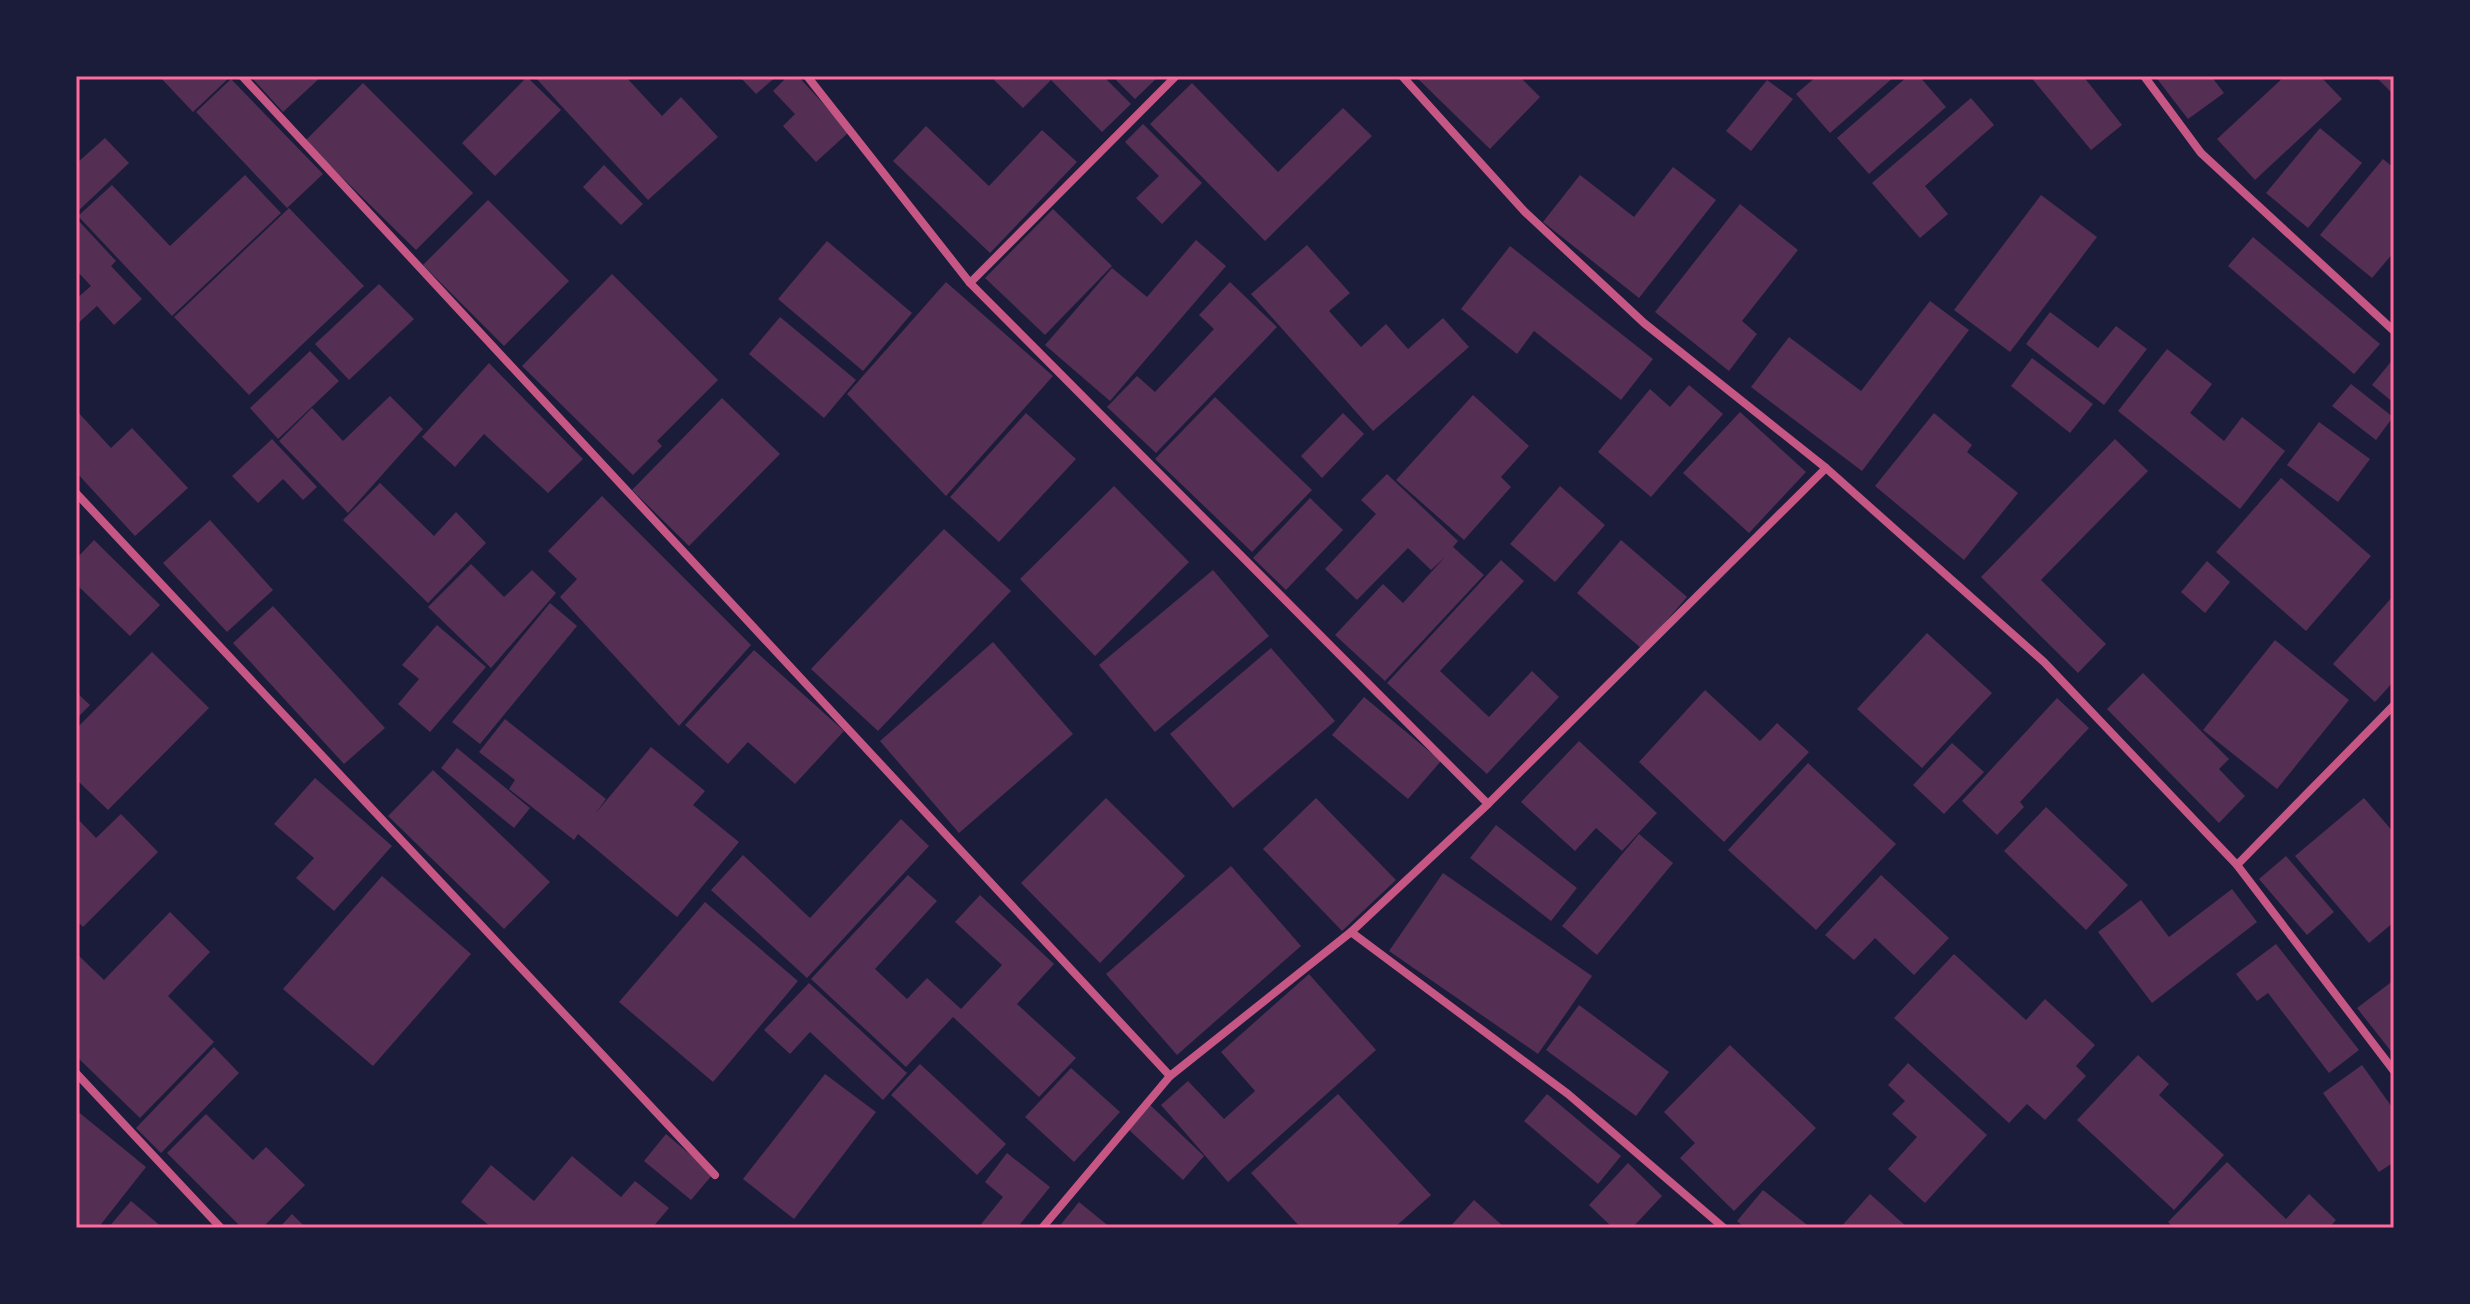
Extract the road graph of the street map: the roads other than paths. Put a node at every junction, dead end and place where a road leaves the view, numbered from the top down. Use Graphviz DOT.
graph roads {
  1 [pos="242,76"];
  2 [pos="807,76"];
  3 [pos="1176,76"];
  4 [pos="1402,76"];
  5 [pos="2144,76"];
  6 [pos="970,283"];
  7 [pos="2394,331"];
  8 [pos="1826,468"];
  9 [pos="76,493"];
  10 [pos="2394,705"];
  11 [pos="1488,804"];
  12 [pos="2237,865"];
  13 [pos="1351,932"];
  14 [pos="2394,1071"];
  15 [pos="76,1073"];
  16 [pos="1170,1076"];
  17 [pos="715,1175"];
  18 [pos="221,1228"];
  19 [pos="1042,1228"];
  20 [pos="1724,1228"];
  1 -- 16 [label="street"];
  2 -- 6 [label="street"];
  3 -- 6 [label="street"];
  4 -- 8 [label="street"];
  5 -- 7 [label="street"];
  6 -- 11 [label="street"];
  8 -- 11 [label="street"];
  8 -- 12 [label="street"];
  9 -- 17 [label="street"];
  10 -- 12 [label="street"];
  11 -- 13 [label="street"];
  12 -- 14 [label="street"];
  13 -- 16 [label="street"];
  13 -- 20 [label="street"];
  15 -- 18 [label="street"];
  16 -- 19 [label="street"];
}
